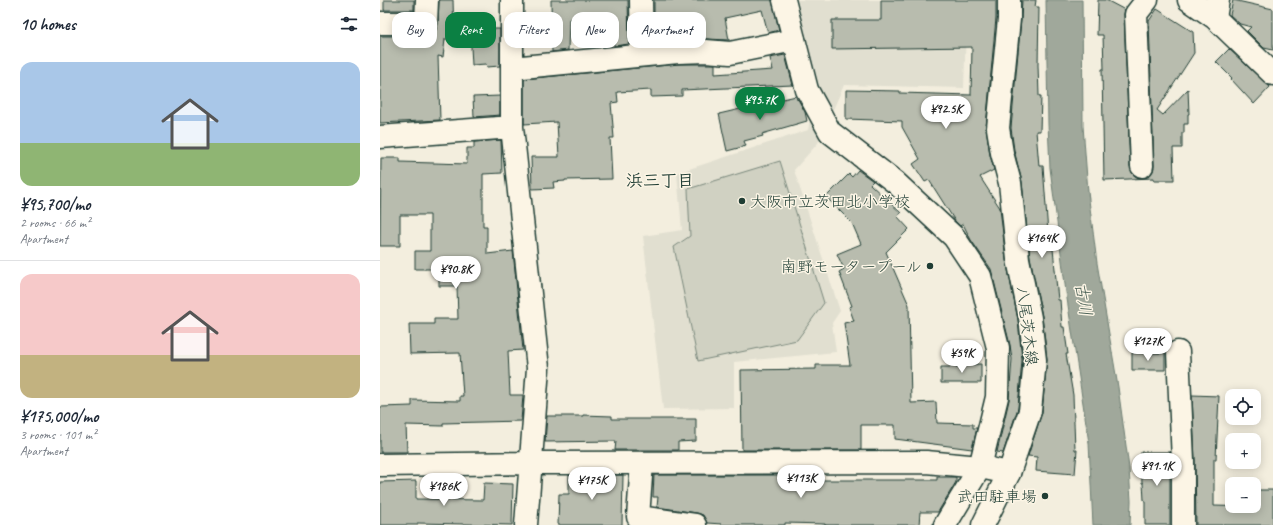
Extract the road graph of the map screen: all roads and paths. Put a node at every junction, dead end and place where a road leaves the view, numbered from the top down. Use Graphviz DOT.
graph roads {
  1 [pos="427,0"];
  2 [pos="512,0"];
  3 [pos="641,0"];
  4 [pos="784,0"];
  5 [pos="1009,0"];
  6 [pos="1147,0"];
  7 [pos="1190,0"];
  8 [pos="1217,9"];
  9 [pos="380,23"];
  10 [pos="794,40"];
  11 [pos="642,56"];
  12 [pos="512,68"];
  13 [pos="1273,74"];
  14 [pos="512,127"];
  15 [pos="380,137"];
  16 [pos="1142,166"];
  17 [pos="1178,352"];
  18 [pos="530,463"];
  19 [pos="642,463"];
  20 [pos="380,465"];
  21 [pos="980,468"];
  22 [pos="1009,473"];
  23 [pos="526,525"];
  24 [pos="695,525"];
  25 [pos="945,525"];
  26 [pos="984,525"];
  27 [pos="1183,525"];
  1 -- 9 [label="street"];
  2 -- 12 [label="street"];
  3 -- 11 [label="street"];
  4 -- 10 [label="street"];
  5 -- 22 [label="street, 八尾茨木線"];
  6 -- 16 [label="street"];
  7 -- 8 [label="street"];
  8 -- 13 [label="street"];
  10 -- 11 [label="street"];
  10 -- 21 [label="street"];
  11 -- 12 [label="street"];
  12 -- 14 [label="street"];
  14 -- 15 [label="street"];
  14 -- 18 [label="street"];
  17 -- 27 [label="street"];
  18 -- 19 [label="street"];
  18 -- 20 [label="street"];
  18 -- 23 [label="street"];
  19 -- 21 [label="street"];
  19 -- 24 [label="street"];
  21 -- 22 [label="street"];
  21 -- 25 [label="street"];
  22 -- 26 [label="street, 八尾茨木線"];
}
